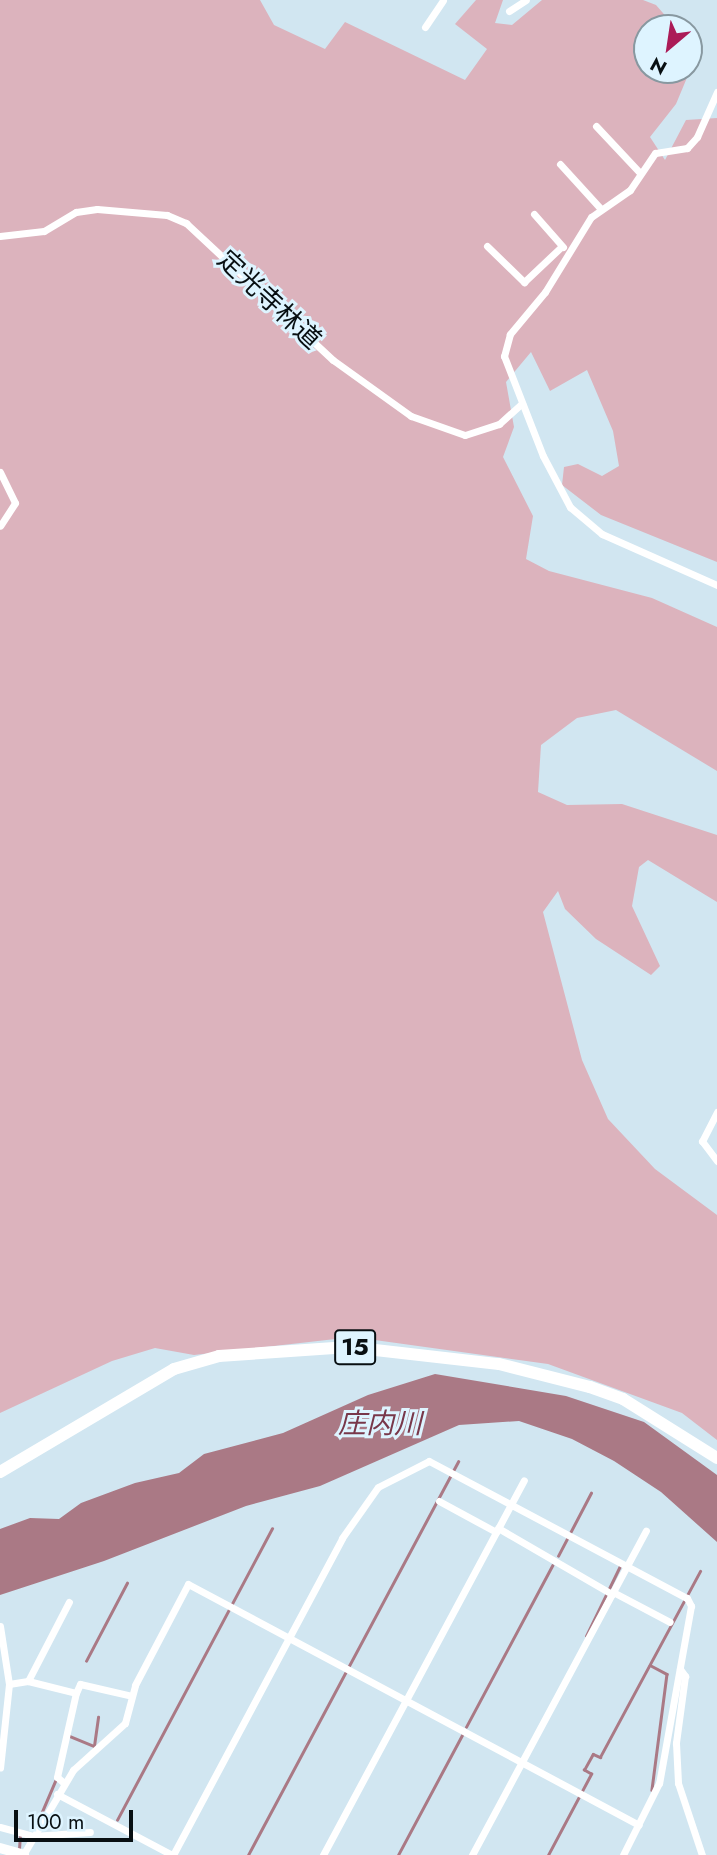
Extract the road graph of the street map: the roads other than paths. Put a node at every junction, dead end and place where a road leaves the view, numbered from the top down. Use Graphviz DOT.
graph roads {
  1 [pos="443,0"];
  2 [pos="526,0"];
  3 [pos="509,11"];
  4 [pos="425,27"];
  5 [pos="717,92"];
  6 [pos="596,126"];
  7 [pos="560,164"];
  8 [pos="640,173"];
  9 [pos="600,208"];
  10 [pos="534,214"];
  11 [pos="0,236"];
  12 [pos="487,246"];
  13 [pos="561,247"];
  14 [pos="570,251"];
  15 [pos="522,404"];
  16 [pos="0,472"];
  17 [pos="0,526"];
  18 [pos="717,584"];
  19 [pos="717,1112"];
  20 [pos="717,1161"];
  21 [pos="717,1458"];
  22 [pos="0,1472"];
  23 [pos="524,1480"];
  24 [pos="439,1501"];
  25 [pos="511,1504"];
  26 [pos="497,1530"];
  27 [pos="646,1531"];
  28 [pos="626,1566"];
  29 [pos="612,1593"];
  30 [pos="69,1602"];
  31 [pos="670,1622"];
  32 [pos="0,1626"];
  33 [pos="289,1638"];
  34 [pos="680,1669"];
  35 [pos="28,1681"];
  36 [pos="9,1685"];
  37 [pos="76,1693"];
  38 [pos="132,1696"];
  39 [pos="405,1701"];
  40 [pos="4,1714"];
  41 [pos="523,1762"];
  42 [pos="0,1768"];
  43 [pos="64,1783"];
  44 [pos="57,1794"];
  45 [pos="639,1825"];
  46 [pos="0,1827"];
  47 [pos="90,1832"];
  48 [pos="33,1836"];
  49 [pos="0,1848"];
  50 [pos="24,1855"];
  51 [pos="172,1855"];
  52 [pos="323,1855"];
  53 [pos="472,1855"];
  54 [pos="623,1855"];
  55 [pos="702,1855"];
  1 -- 4 [label="street"];
  2 -- 3 [label="street"];
  5 -- 8 [label="street"];
  6 -- 8 [label="street"];
  7 -- 9 [label="street"];
  8 -- 9 [label="street"];
  9 -- 14 [label="street"];
  10 -- 13 [label="street"];
  11 -- 15 [label="street, 定光寺林道"];
  12 -- 13 [label="street"];
  13 -- 14 [label="street"];
  14 -- 15 [label="street"];
  15 -- 18 [label="street"];
  16 -- 17 [label="street"];
  19 -- 20 [label="street"];
  21 -- 22 [label="main road, 15"];
  23 -- 25 [label="street"];
  24 -- 26 [label="street"];
  25 -- 26 [label="street"];
  25 -- 28 [label="street"];
  25 -- 33 [label="street"];
  26 -- 29 [label="street"];
  26 -- 39 [label="street"];
  27 -- 28 [label="street"];
  28 -- 29 [label="street"];
  28 -- 34 [label="street"];
  29 -- 31 [label="street"];
  29 -- 41 [label="street"];
  30 -- 35 [label="street"];
  32 -- 36 [label="street"];
  33 -- 38 [label="street"];
  33 -- 39 [label="street"];
  33 -- 51 [label="street"];
  34 -- 45 [label="street"];
  34 -- 55 [label="street"];
  35 -- 36 [label="street"];
  35 -- 37 [label="street"];
  36 -- 40 [label="street"];
  37 -- 38 [label="street"];
  37 -- 43 [label="street"];
  38 -- 43 [label="street"];
  39 -- 41 [label="street"];
  39 -- 52 [label="street"];
  40 -- 42 [label="street"];
  41 -- 45 [label="street"];
  41 -- 53 [label="street"];
  43 -- 44 [label="street"];
  44 -- 48 [label="street"];
  44 -- 51 [label="street"];
  45 -- 54 [label="street"];
  46 -- 48 [label="street"];
  47 -- 48 [label="street"];
  48 -- 50 [label="street"];
  49 -- 50 [label="main road"];
}
